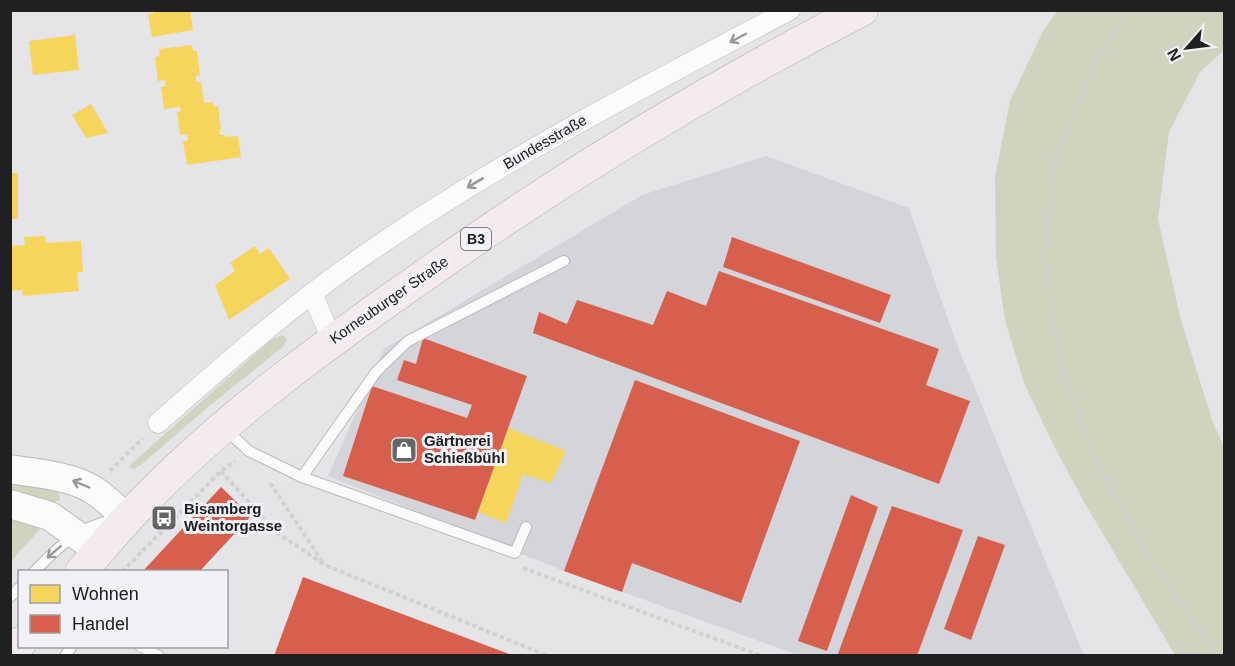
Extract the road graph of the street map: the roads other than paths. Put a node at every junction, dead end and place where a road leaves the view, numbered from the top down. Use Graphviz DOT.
graph roads {
  1 [pos="790,10"];
  2 [pos="862,10"];
  3 [pos="564,261"];
  4 [pos="312,293"];
  5 [pos="332,340"];
  6 [pos="158,423"];
  7 [pos="223,427"];
  8 [pos="10,470"];
  9 [pos="302,477"];
  10 [pos="10,504"];
  11 [pos="128,519"];
  12 [pos="526,527"];
  13 [pos="85,552"];
  14 [pos="39,570"];
  15 [pos="144,648"];
  16 [pos="159,656"];
  1 -- 4 [label="street, Bundesstraße, one-way"];
  2 -- 5 [label="main road, Korneuburger Straße / B3"];
  3 -- 9 [label="lane"];
  4 -- 5 [label="street"];
  4 -- 6 [label="street, Bundesstraße"];
  5 -- 7 [label="main road, Korneuburger Straße / B3"];
  7 -- 9 [label="lane"];
  7 -- 11 [label="main road, Korneuburger Straße / B3"];
  11 -- 8 [label="main road, one-way"];
  9 -- 12 [label="lane"];
  10 -- 13 [label="main road"];
  11 -- 13 [label="main road, Korneuburger Straße / B3"];
  13 -- 14 [label="lane, one-way"];
  15 -- 16 [label="lane"];
}
